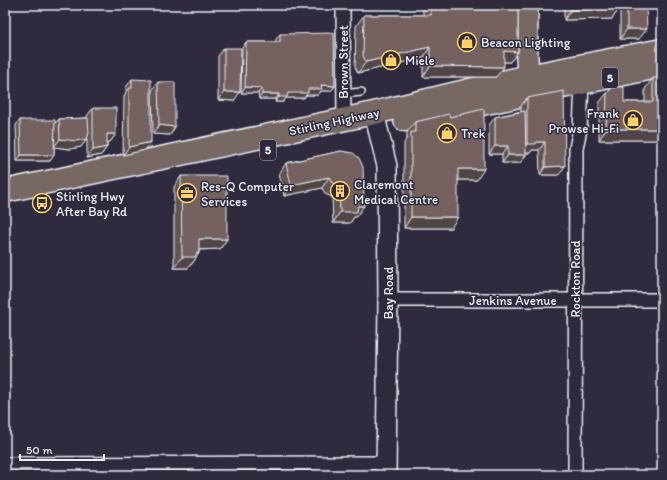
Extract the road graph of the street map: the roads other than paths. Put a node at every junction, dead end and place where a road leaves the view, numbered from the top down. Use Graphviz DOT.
graph roads {
  1 [pos="343,5"];
  2 [pos="527,5"];
  3 [pos="662,50"];
  4 [pos="662,66"];
  5 [pos="582,84"];
  6 [pos="529,85"];
  7 [pos="361,92"];
  8 [pos="342,94"];
  9 [pos="344,119"];
  10 [pos="375,120"];
  11 [pos="5,191"];
  12 [pos="5,205"];
  13 [pos="388,300"];
  14 [pos="662,300"];
  15 [pos="576,301"];
  16 [pos="5,464"];
  17 [pos="207,469"];
  18 [pos="386,469"];
  19 [pos="23,470"];
  20 [pos="575,475"];
  1 -- 8 [label="street, Brown Street"];
  2 -- 6 [label="main road"];
  3 -- 6 [label="highway, Stirling Highway / 5"];
  4 -- 5 [label="highway, Stirling Highway / 5"];
  5 -- 6 [label="highway, Stirling Highway / 5"];
  5 -- 15 [label="street, Rockton Road"];
  6 -- 10 [label="highway, Stirling Highway / 5"];
  7 -- 8 [label="lane"];
  8 -- 9 [label="street, Brown Street"];
  9 -- 10 [label="highway, Stirling Highway / 5"];
  9 -- 11 [label="highway, Stirling Highway / 5"];
  10 -- 12 [label="highway, Stirling Highway / 5"];
  10 -- 13 [label="street, Bay Road"];
  13 -- 15 [label="street, Jenkins Avenue"];
  13 -- 18 [label="street, Bay Road"];
  14 -- 15 [label="street, Jenkins Avenue"];
  15 -- 20 [label="street, Rockton Road"];
  16 -- 19 [label="street"];
  17 -- 18 [label="street"];
  17 -- 19 [label="street"];
}
